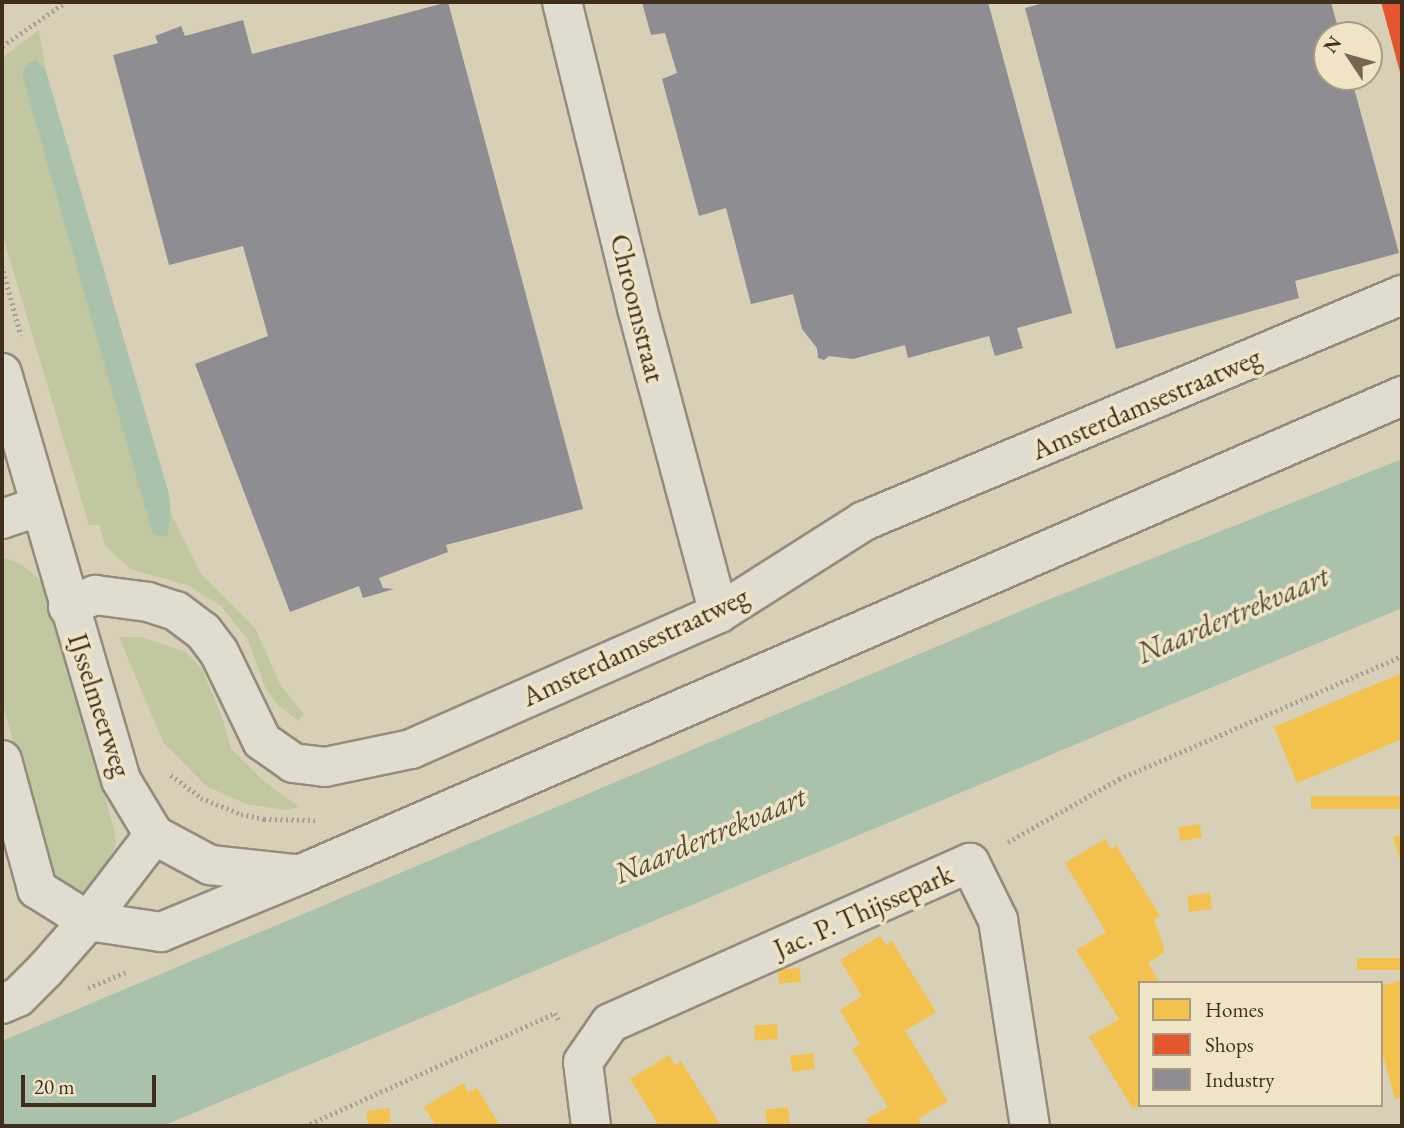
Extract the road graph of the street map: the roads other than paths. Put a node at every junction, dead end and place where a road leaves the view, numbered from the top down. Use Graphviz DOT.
graph roads {
  1 [pos="562,2"];
  2 [pos="1402,295"];
  3 [pos="2,373"];
  4 [pos="1402,396"];
  5 [pos="40,506"];
  6 [pos="2,519"];
  7 [pos="68,607"];
  8 [pos="719,613"];
  9 [pos="2,760"];
  10 [pos="154,835"];
  11 [pos="299,875"];
  12 [pos="88,921"];
  13 [pos="2,1004"];
  14 [pos="591,1126"];
  15 [pos="1030,1126"];
  1 -- 8 [label="street, Chroomstraat"];
  2 -- 8 [label="street, Amsterdamsestraatweg"];
  3 -- 5 [label="street, IJsselmeerweg"];
  4 -- 11 [label="street"];
  5 -- 6 [label="street"];
  5 -- 7 [label="street, IJsselmeerweg"];
  7 -- 8 [label="street, Amsterdamsestraatweg"];
  7 -- 10 [label="street, IJsselmeerweg"];
  9 -- 12 [label="street"];
  10 -- 11 [label="street"];
  10 -- 12 [label="street"];
  11 -- 12 [label="street"];
  12 -- 13 [label="street"];
  14 -- 15 [label="street, Jac. P. Thijssepark"];
}
